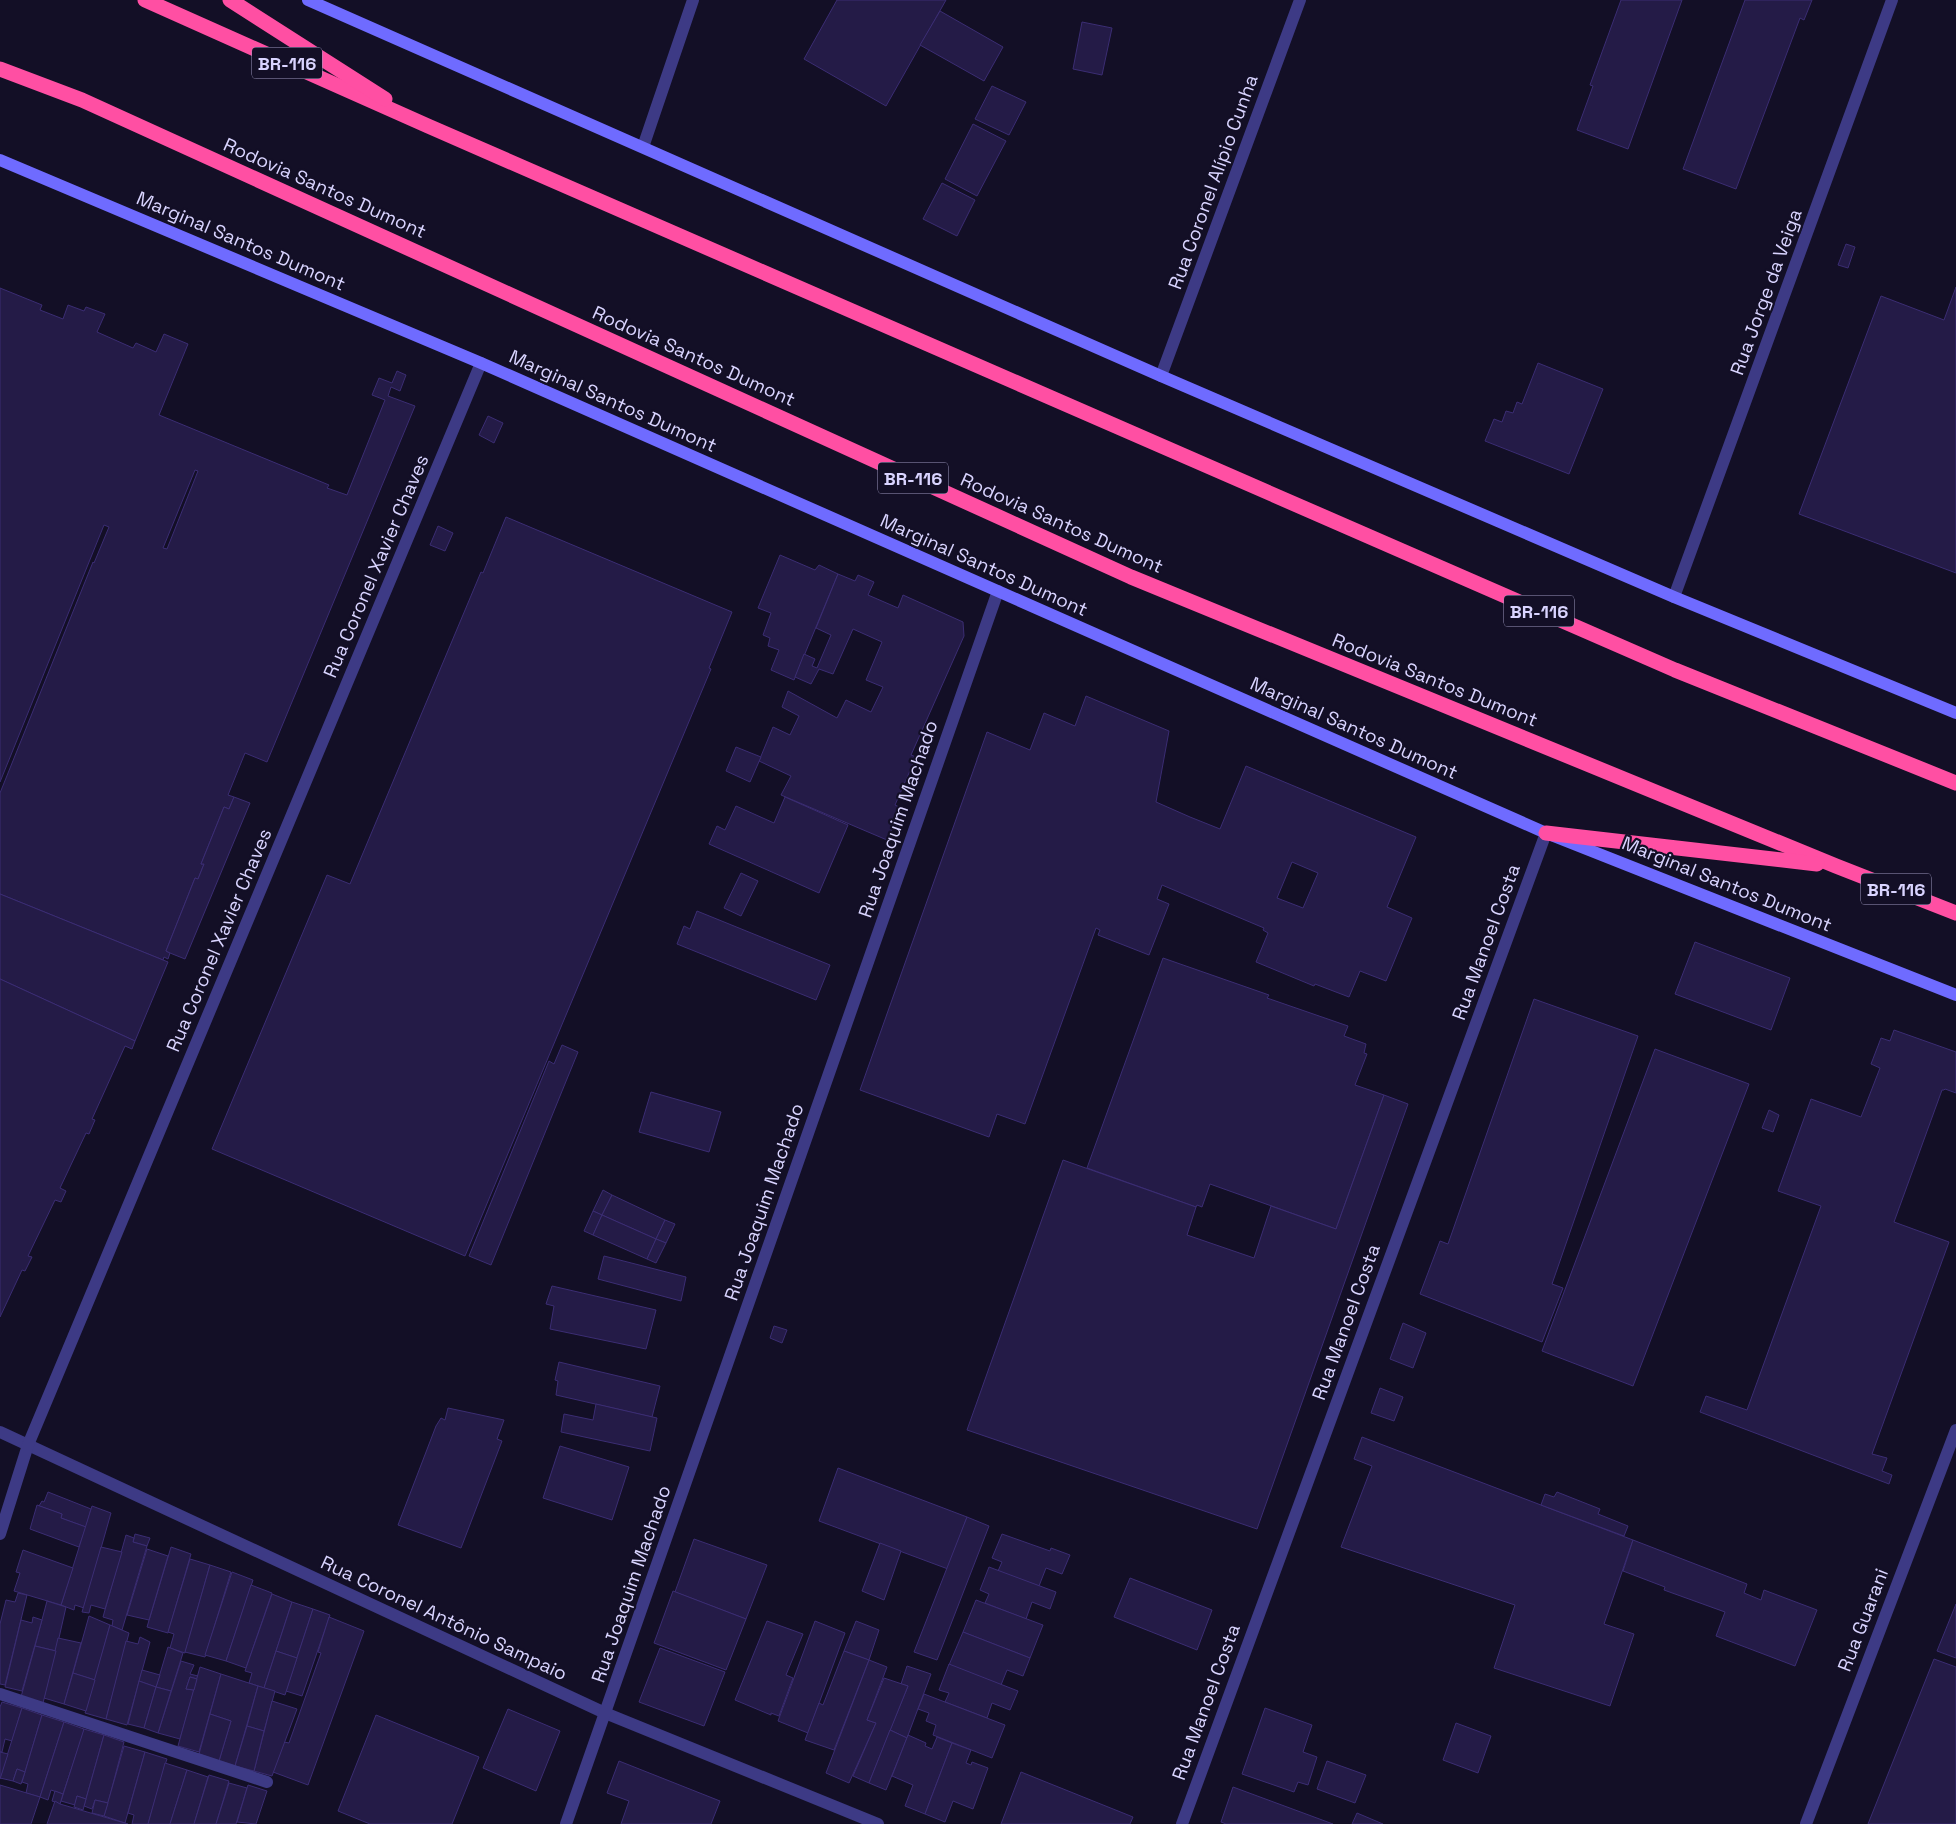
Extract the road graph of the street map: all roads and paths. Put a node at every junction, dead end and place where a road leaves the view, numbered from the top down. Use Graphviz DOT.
graph roads {
  1 [pos="145,0"];
  2 [pos="230,0"];
  3 [pos="308,0"];
  4 [pos="693,0"];
  5 [pos="1300,0"];
  6 [pos="1892,0"];
  7 [pos="0,68"];
  8 [pos="428,126"];
  9 [pos="643,147"];
  10 [pos="0,160"];
  11 [pos="481,363"];
  12 [pos="1161,376"];
  13 [pos="998,591"];
  14 [pos="1674,598"];
  15 [pos="1956,713"];
  16 [pos="1956,783"];
  17 [pos="1546,832"];
  18 [pos="1836,866"];
  19 [pos="1956,913"];
  20 [pos="1956,995"];
  21 [pos="1956,1430"];
  22 [pos="0,1432"];
  23 [pos="28,1445"];
  24 [pos="0,1534"];
  25 [pos="0,1694"];
  26 [pos="605,1713"];
  27 [pos="267,1782"];
  28 [pos="566,1824"];
  29 [pos="878,1824"];
  30 [pos="1182,1824"];
  31 [pos="1806,1824"];
  1 -- 8 [label="highway, BR-116"];
  2 -- 8 [label="highway"];
  3 -- 9 [label="main road"];
  4 -- 9 [label="street"];
  5 -- 12 [label="street, Rua Coronel Alípio Cunha"];
  6 -- 14 [label="street, Rua Jorge da Veiga"];
  7 -- 18 [label="highway, Rodovia Santos Dumont / BR-116"];
  8 -- 16 [label="highway, BR-116"];
  9 -- 12 [label="main road"];
  10 -- 11 [label="main road, Marginal Santos Dumont"];
  11 -- 13 [label="main road, Marginal Santos Dumont"];
  11 -- 23 [label="street, Rua Coronel Xavier Chaves"];
  12 -- 14 [label="main road"];
  13 -- 17 [label="main road, Marginal Santos Dumont"];
  13 -- 26 [label="street, Rua Joaquim Machado"];
  14 -- 15 [label="main road"];
  17 -- 18 [label="highway"];
  17 -- 20 [label="main road, Marginal Santos Dumont"];
  17 -- 30 [label="street, Rua Manoel Costa"];
  18 -- 19 [label="highway, Rodovia Santos Dumont / BR-116"];
  21 -- 31 [label="street, Rua Guarani"];
  22 -- 23 [label="street, Rua Coronel Antônio Sampaio"];
  23 -- 24 [label="street, Rua Coronel Xavier Chaves"];
  23 -- 26 [label="street, Rua Coronel Antônio Sampaio"];
  25 -- 27 [label="street"];
  26 -- 28 [label="street, Rua Joaquim Machado"];
  26 -- 29 [label="street, Rua Coronel Antônio Sampaio"];
}
